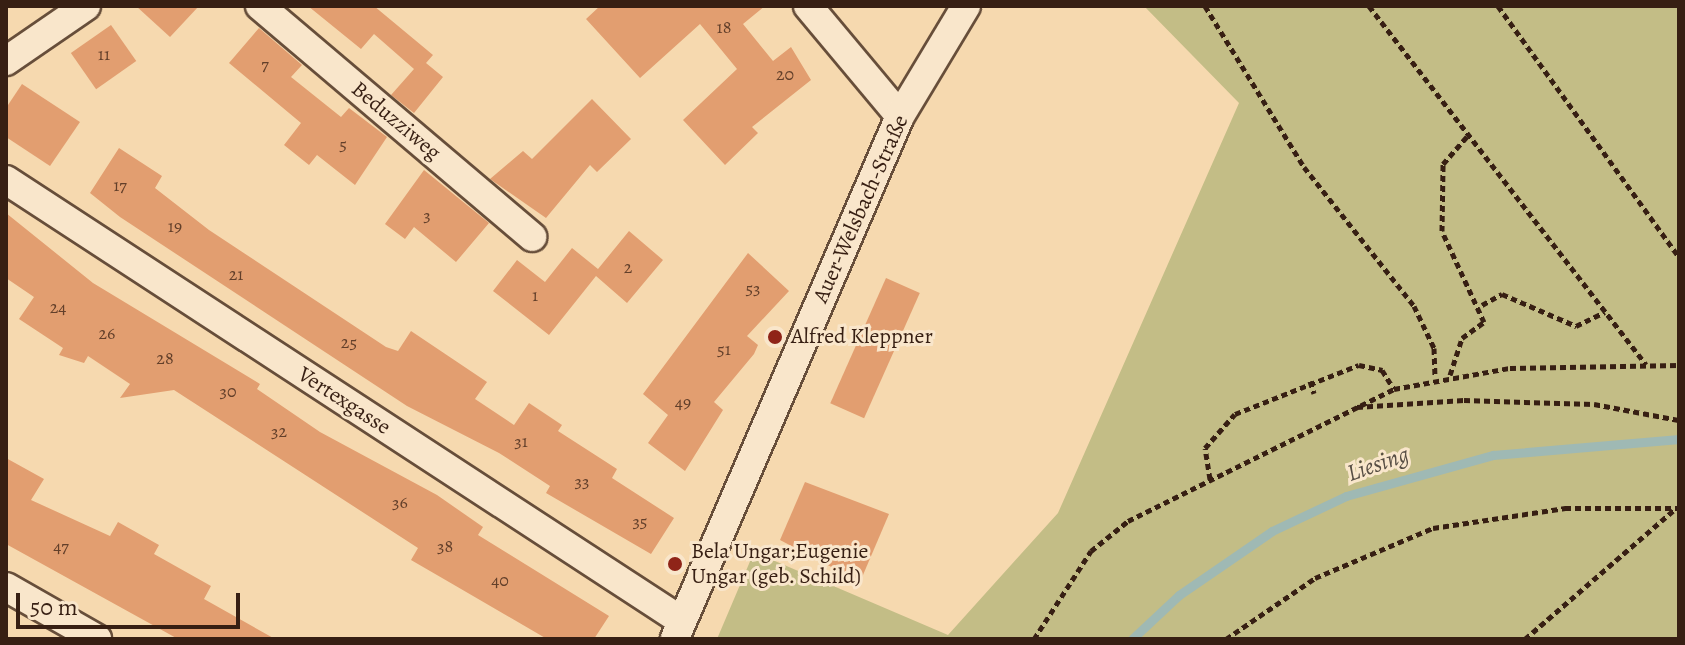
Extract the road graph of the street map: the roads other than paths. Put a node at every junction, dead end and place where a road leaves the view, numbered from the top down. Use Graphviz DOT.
graph roads {
  1 [pos="86,6"];
  2 [pos="260,6"];
  3 [pos="808,6"];
  4 [pos="966,6"];
  5 [pos="6,61"];
  6 [pos="900,116"];
  7 [pos="6,180"];
  8 [pos="532,237"];
  9 [pos="6,587"];
  10 [pos="678,630"];
  11 [pos="97,639"];
  1 -- 5 [label="street"];
  2 -- 8 [label="street, Beduzziweg"];
  3 -- 6 [label="street"];
  4 -- 6 [label="street, Auer-Welsbach-Straße"];
  6 -- 10 [label="street, Auer-Welsbach-Straße"];
  7 -- 10 [label="street, Vertexgasse"];
  9 -- 11 [label="street"];
}
